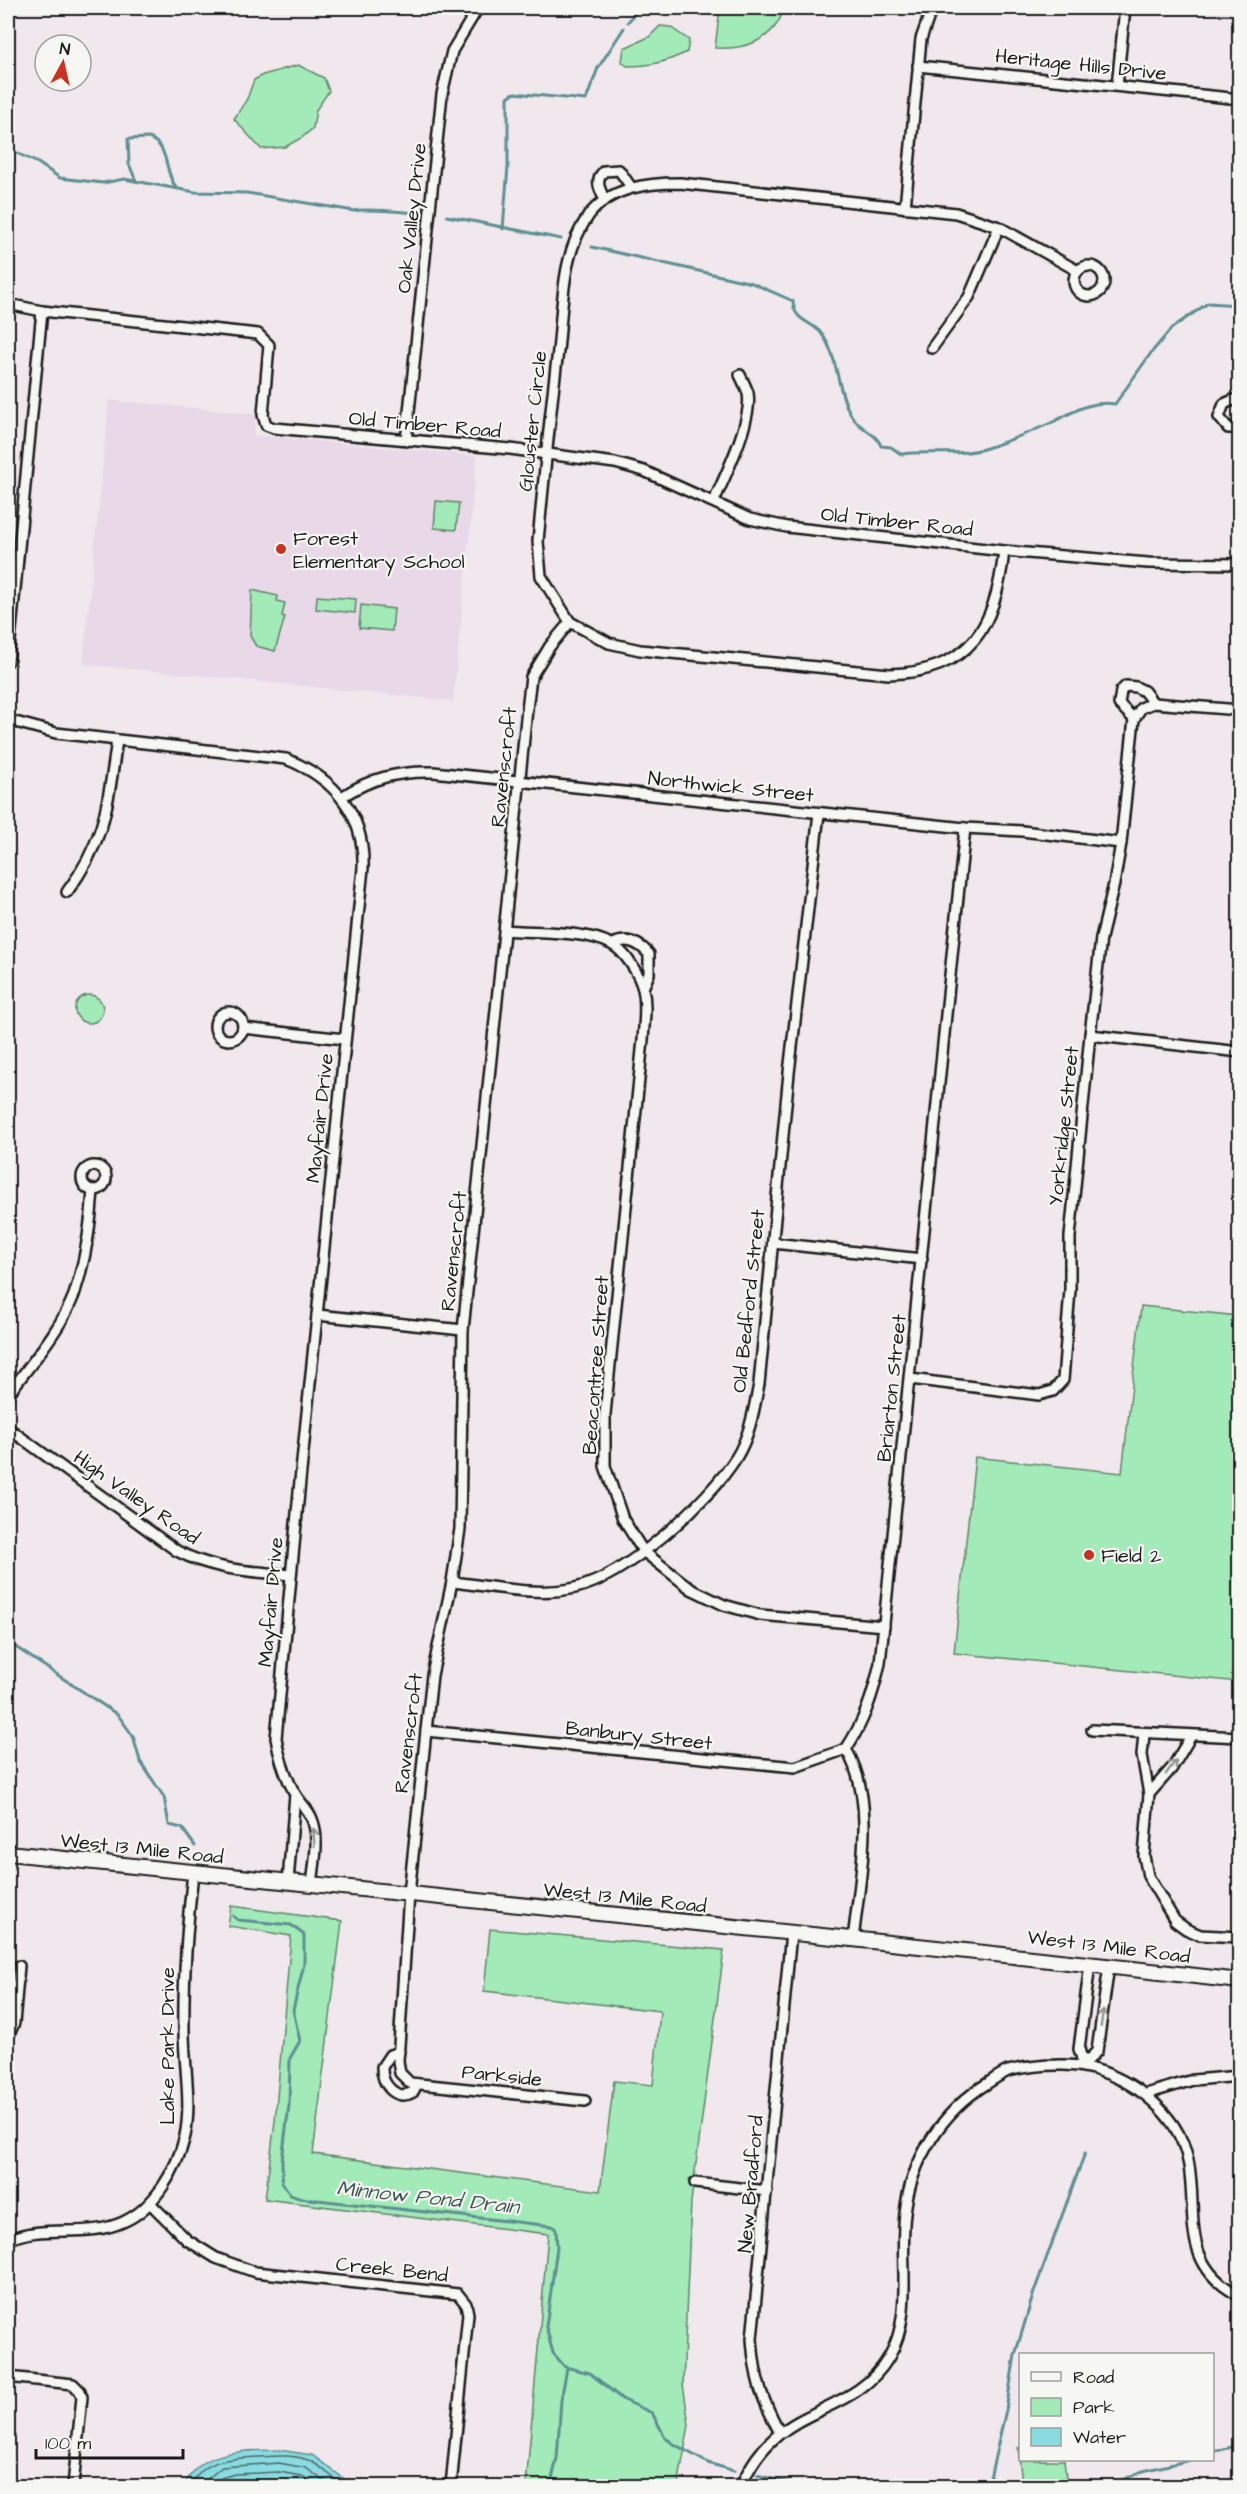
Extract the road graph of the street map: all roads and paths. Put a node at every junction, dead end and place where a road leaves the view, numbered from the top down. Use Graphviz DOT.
graph roads {
  1 [pos="478,8"];
  2 [pos="932,8"];
  3 [pos="1125,8"];
  4 [pos="918,66"];
  5 [pos="1117,86"];
  6 [pos="1239,99"];
  7 [pos="631,187"];
  8 [pos="605,200"];
  9 [pos="905,207"];
  10 [pos="999,227"];
  11 [pos="1078,271"];
  12 [pos="8,304"];
  13 [pos="42,311"];
  14 [pos="932,348"];
  15 [pos="740,375"];
  16 [pos="1239,401"];
  17 [pos="1239,428"];
  18 [pos="406,441"];
  19 [pos="546,453"];
  20 [pos="714,501"];
  21 [pos="1004,551"];
  22 [pos="1239,564"];
  23 [pos="11,579"];
  24 [pos="570,622"];
  25 [pos="8,661"];
  26 [pos="1153,703"];
  27 [pos="1239,710"];
  28 [pos="1134,719"];
  29 [pos="8,720"];
  30 [pos="117,740"];
  31 [pos="519,783"];
  32 [pos="343,796"];
  33 [pos="819,813"];
  34 [pos="965,828"];
  35 [pos="1121,843"];
  36 [pos="67,892"];
  37 [pos="505,930"];
  38 [pos="613,944"];
  39 [pos="643,988"];
  40 [pos="243,1028"];
  41 [pos="1090,1035"];
  42 [pos="345,1039"];
  43 [pos="1239,1052"];
  44 [pos="93,1190"];
  45 [pos="773,1243"];
  46 [pos="922,1259"];
  47 [pos="317,1315"];
  48 [pos="463,1330"];
  49 [pos="910,1379"];
  50 [pos="8,1395"];
  51 [pos="8,1428"];
  52 [pos="643,1551"];
  53 [pos="291,1575"];
  54 [pos="453,1582"];
  55 [pos="884,1626"];
  56 [pos="1092,1730"];
  57 [pos="426,1731"];
  58 [pos="1144,1734"];
  59 [pos="1191,1736"];
  60 [pos="1239,1737"];
  61 [pos="846,1749"];
  62 [pos="295,1794"];
  63 [pos="1149,1794"];
  64 [pos="8,1853"];
  65 [pos="194,1873"];
  66 [pos="288,1882"];
  67 [pos="312,1885"];
  68 [pos="409,1894"];
  69 [pos="791,1933"];
  70 [pos="1239,1937"];
  71 [pos="853,1941"];
  72 [pos="1090,1964"];
  73 [pos="19,1966"];
  74 [pos="1109,1966"];
  75 [pos="1239,1981"];
  76 [pos="8,2037"];
  77 [pos="399,2052"];
  78 [pos="1084,2064"];
  79 [pos="1239,2076"];
  80 [pos="417,2084"];
  81 [pos="1146,2094"];
  82 [pos="585,2101"];
  83 [pos="695,2183"];
  84 [pos="767,2190"];
  85 [pos="150,2203"];
  86 [pos="8,2240"];
  87 [pos="1239,2296"];
  88 [pos="8,2377"];
  89 [pos="780,2433"];
  90 [pos="74,2487"];
  91 [pos="451,2487"];
  92 [pos="741,2487"];
  1 -- 18 [label="street, Oak Valley Drive"];
  2 -- 4 [label="street"];
  3 -- 5 [label="street"];
  4 -- 5 [label="street, Heritage Hills Drive"];
  4 -- 9 [label="street"];
  5 -- 6 [label="street, Heritage Hills Drive"];
  7 -- 8 [label="street, Glouster Circle"];
  7 -- 8 [label="street"];
  7 -- 9 [label="street, Glouster Circle"];
  8 -- 19 [label="street, Glouster Circle"];
  9 -- 10 [label="street, Glouster Circle"];
  10 -- 11 [label="street, Glouster Circle"];
  10 -- 14 [label="street"];
  12 -- 13 [label="street, Old Timber Road"];
  13 -- 18 [label="street, Old Timber Road"];
  13 -- 23 [label="street"];
  15 -- 20 [label="street"];
  16 -- 17 [label="street"];
  18 -- 19 [label="street, Old Timber Road"];
  19 -- 20 [label="street, Old Timber Road"];
  19 -- 24 [label="street, Glouster Circle"];
  20 -- 21 [label="street, Old Timber Road"];
  21 -- 22 [label="street, Old Timber Road"];
  21 -- 24 [label="street, Glouster Circle"];
  23 -- 25 [label="street"];
  24 -- 31 [label="street, Ravenscroft"];
  26 -- 27 [label="street"];
  26 -- 28 [label="street"];
  26 -- 28 [label="street"];
  28 -- 35 [label="street, Yorkridge Street"];
  29 -- 30 [label="street, Mayfair Drive"];
  30 -- 32 [label="street, Mayfair Drive"];
  30 -- 36 [label="street"];
  31 -- 32 [label="street, Northwick Street"];
  31 -- 33 [label="street, Northwick Street"];
  31 -- 37 [label="street, Ravenscroft"];
  32 -- 42 [label="street, Mayfair Drive"];
  33 -- 34 [label="street, Northwick Street"];
  33 -- 45 [label="street, Old Bedford Street"];
  34 -- 35 [label="street, Northwick Street"];
  34 -- 46 [label="street, Briarton Street"];
  35 -- 41 [label="street, Yorkridge Street"];
  37 -- 38 [label="street, Beacontree Street"];
  37 -- 48 [label="street, Ravenscroft"];
  38 -- 39 [label="street, Beacontree Street"];
  38 -- 39 [label="street, Beacontree Street"];
  39 -- 52 [label="street, Beacontree Street"];
  40 -- 42 [label="street"];
  41 -- 43 [label="street"];
  41 -- 49 [label="street, Yorkridge Street"];
  42 -- 47 [label="street, Mayfair Drive"];
  44 -- 50 [label="street"];
  45 -- 46 [label="street"];
  45 -- 52 [label="street, Old Bedford Street"];
  46 -- 49 [label="street, Briarton Street"];
  47 -- 48 [label="street"];
  47 -- 53 [label="street, Mayfair Drive"];
  48 -- 54 [label="street, Ravenscroft"];
  49 -- 55 [label="street, Briarton Street"];
  51 -- 53 [label="street, High Valley Road"];
  52 -- 54 [label="street, Old Bedford Street"];
  52 -- 55 [label="street, Beacontree Street"];
  53 -- 62 [label="street, Mayfair Drive"];
  54 -- 57 [label="street, Ravenscroft"];
  55 -- 61 [label="street, Briarton Street"];
  56 -- 58 [label="street"];
  57 -- 61 [label="street, Banbury Street"];
  57 -- 68 [label="street, Ravenscroft"];
  58 -- 59 [label="street"];
  58 -- 63 [label="street"];
  59 -- 60 [label="street"];
  63 -- 59 [label="street, one-way"];
  61 -- 71 [label="street"];
  62 -- 66 [label="street, Mayfair Drive"];
  67 -- 62 [label="street, Mayfair Drive, one-way"];
  63 -- 70 [label="street"];
  64 -- 65 [label="street, West 13 Mile Road"];
  65 -- 66 [label="street, West 13 Mile Road"];
  65 -- 85 [label="street, Lake Park Drive"];
  66 -- 67 [label="street, West 13 Mile Road"];
  67 -- 68 [label="street, West 13 Mile Road"];
  68 -- 69 [label="street, West 13 Mile Road"];
  68 -- 77 [label="street"];
  69 -- 71 [label="street, West 13 Mile Road"];
  69 -- 84 [label="street, New Bradford"];
  71 -- 72 [label="street, West 13 Mile Road"];
  72 -- 74 [label="street, West 13 Mile Road"];
  72 -- 78 [label="street"];
  73 -- 76 [label="street"];
  74 -- 75 [label="street, West 13 Mile Road"];
  78 -- 74 [label="street, one-way"];
  77 -- 80 [label="street"];
  77 -- 80 [label="street, Parkside"];
  78 -- 81 [label="street"];
  78 -- 89 [label="street"];
  79 -- 81 [label="street"];
  80 -- 82 [label="street, Parkside"];
  81 -- 87 [label="street"];
  83 -- 84 [label="street"];
  84 -- 89 [label="street, New Bradford"];
  85 -- 86 [label="street, Lake Park Drive"];
  85 -- 91 [label="street, Creek Bend"];
  88 -- 90 [label="street"];
  89 -- 92 [label="street"];
}
